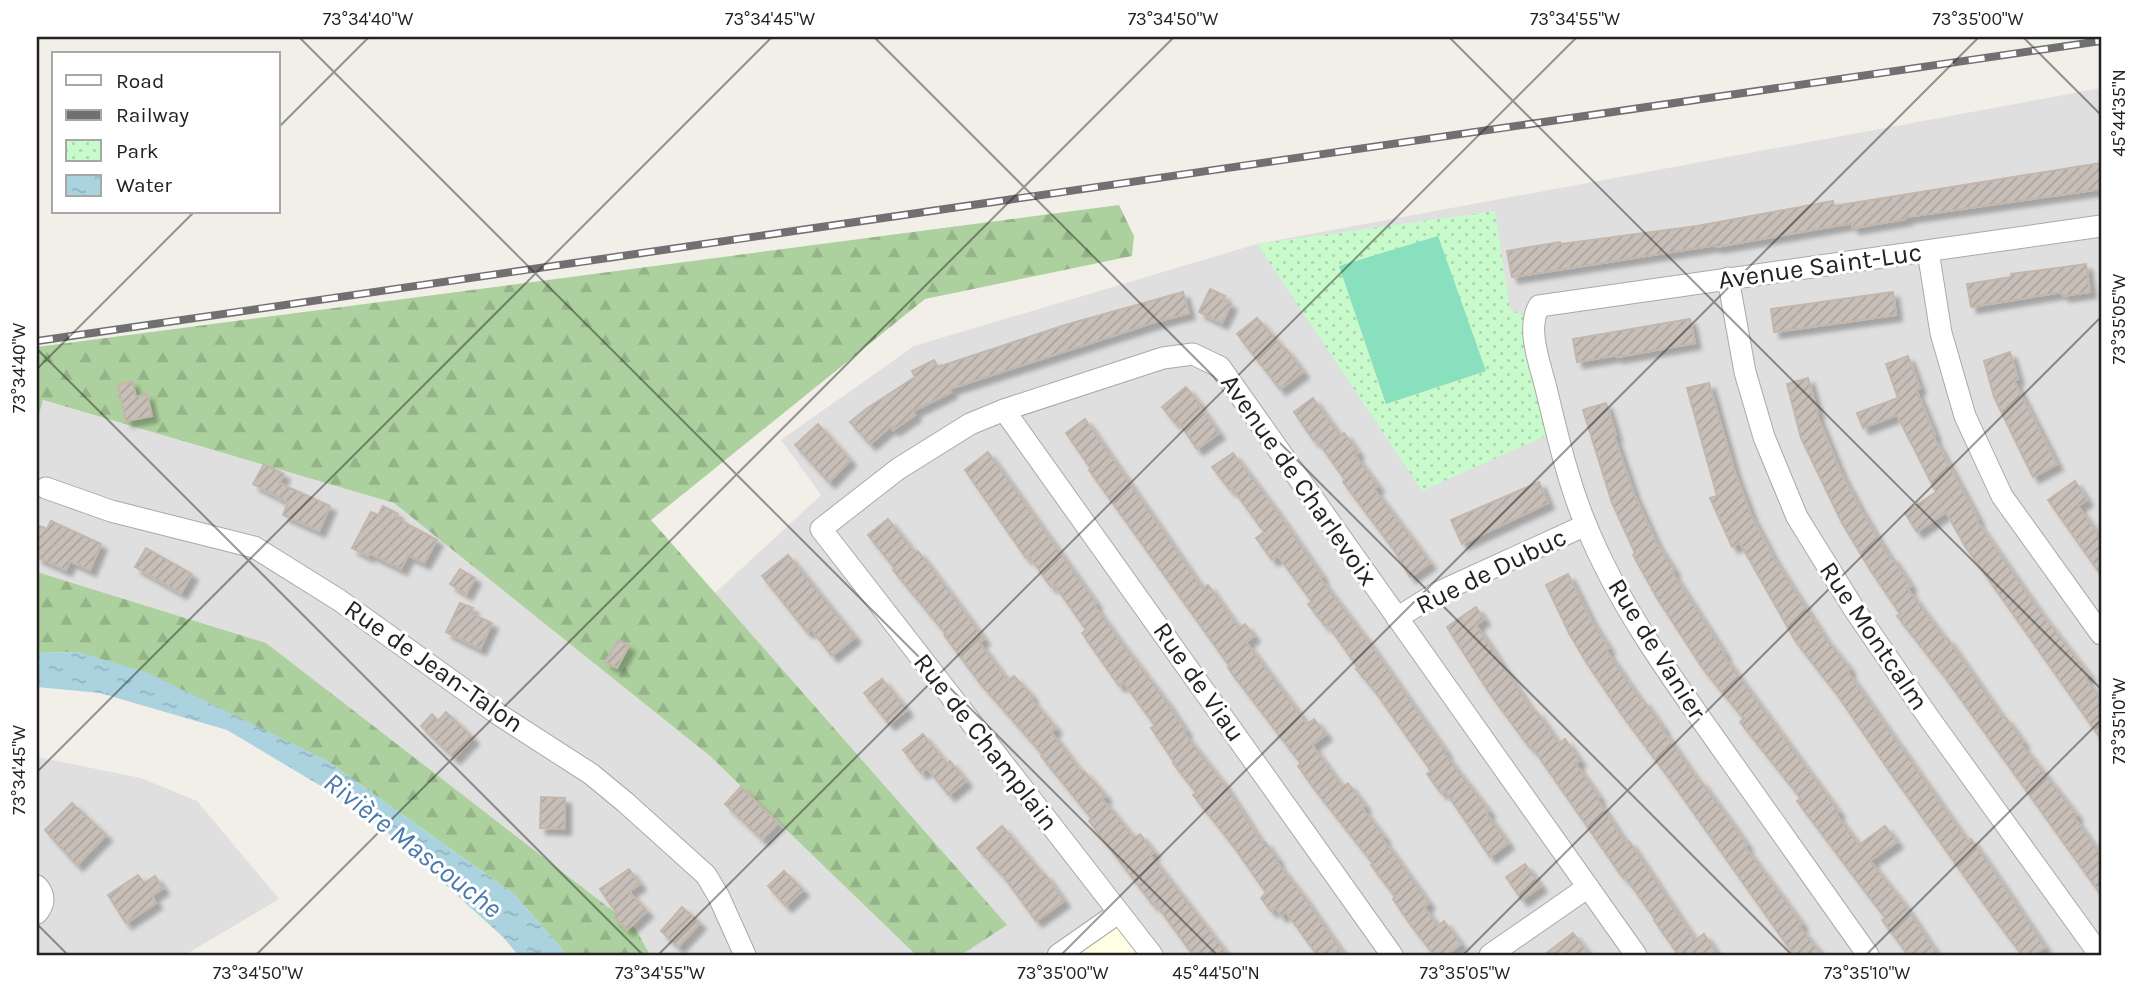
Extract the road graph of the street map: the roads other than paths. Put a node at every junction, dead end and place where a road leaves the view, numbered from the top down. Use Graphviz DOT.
graph roads {
  1 [pos="2101,226"];
  2 [pos="1928,251"];
  3 [pos="1728,278"];
  4 [pos="1539,306"];
  5 [pos="1004,410"];
  6 [pos="46,488"];
  7 [pos="1586,525"];
  8 [pos="821,529"];
  9 [pos="1397,618"];
  10 [pos="2101,634"];
  11 [pos="37,886"];
  12 [pos="1588,887"];
  13 [pos="37,913"];
  14 [pos="1118,913"];
  15 [pos="745,955"];
  16 [pos="1058,955"];
  17 [pos="1152,955"];
  18 [pos="1392,955"];
  19 [pos="1490,955"];
  20 [pos="1636,955"];
  21 [pos="1868,955"];
  22 [pos="2100,955"];
  1 -- 2 [label="street, Avenue Saint-Luc"];
  2 -- 3 [label="street, Avenue Saint-Luc"];
  2 -- 10 [label="street"];
  3 -- 4 [label="street, Avenue Saint-Luc"];
  3 -- 22 [label="street, Rue Montcalm"];
  4 -- 7 [label="street, Rue de Vanier"];
  5 -- 8 [label="street, Avenue de Charlevoix"];
  5 -- 9 [label="street, Avenue de Charlevoix"];
  5 -- 18 [label="street, Rue de Viau"];
  6 -- 15 [label="street, Rue de Jean-Talon"];
  7 -- 9 [label="street, Rue de Dubuc"];
  7 -- 21 [label="street, Rue de Vanier"];
  8 -- 14 [label="street, Rue de Champlain"];
  9 -- 12 [label="street, Avenue de Charlevoix"];
  11 -- 13 [label="street"];
  12 -- 19 [label="street"];
  12 -- 20 [label="street, Avenue de Charlevoix"];
  14 -- 16 [label="street"];
  14 -- 17 [label="street, Rue de Champlain"];
}
